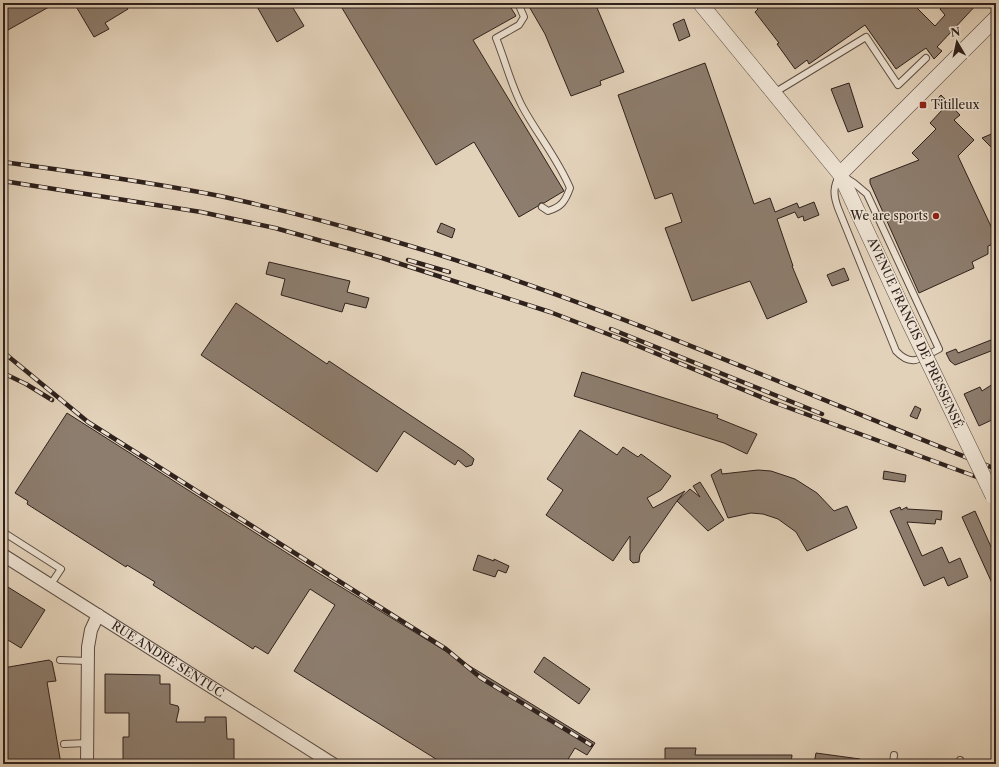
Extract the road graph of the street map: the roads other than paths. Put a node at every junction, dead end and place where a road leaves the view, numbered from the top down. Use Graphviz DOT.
graph roads {
  1 [pos="518,3"];
  2 [pos="700,3"];
  3 [pos="996,18"];
  4 [pos="926,58"];
  5 [pos="774,93"];
  6 [pos="840,174"];
  7 [pos="542,207"];
  8 [pos="994,499"];
  9 [pos="3,532"];
  10 [pos="3,555"];
  11 [pos="49,588"];
  12 [pos="98,615"];
  13 [pos="60,660"];
  14 [pos="87,661"];
  15 [pos="87,743"];
  16 [pos="64,744"];
  17 [pos="894,755"];
  18 [pos="329,763"];
  19 [pos="87,764"];
  20 [pos="893,764"];
  1 -- 7 [label="lane"];
  2 -- 5 [label="street, AVENUE FRANCIS DE PRESSENSÉ"];
  3 -- 6 [label="street"];
  4 -- 5 [label="lane"];
  5 -- 6 [label="street, AVENUE FRANCIS DE PRESSENSÉ"];
  6 -- 6 [label="lane"];
  6 -- 8 [label="street, AVENUE FRANCIS DE PRESSENSÉ, bridge"];
  9 -- 11 [label="lane"];
  10 -- 11 [label="street, RUE ANDRÉ SENTUC"];
  11 -- 12 [label="street, RUE ANDRÉ SENTUC"];
  12 -- 14 [label="street"];
  12 -- 18 [label="street, RUE ANDRÉ SENTUC"];
  13 -- 14 [label="lane"];
  14 -- 15 [label="street"];
  15 -- 16 [label="lane"];
  15 -- 19 [label="street"];
  17 -- 20 [label="lane"];
}
